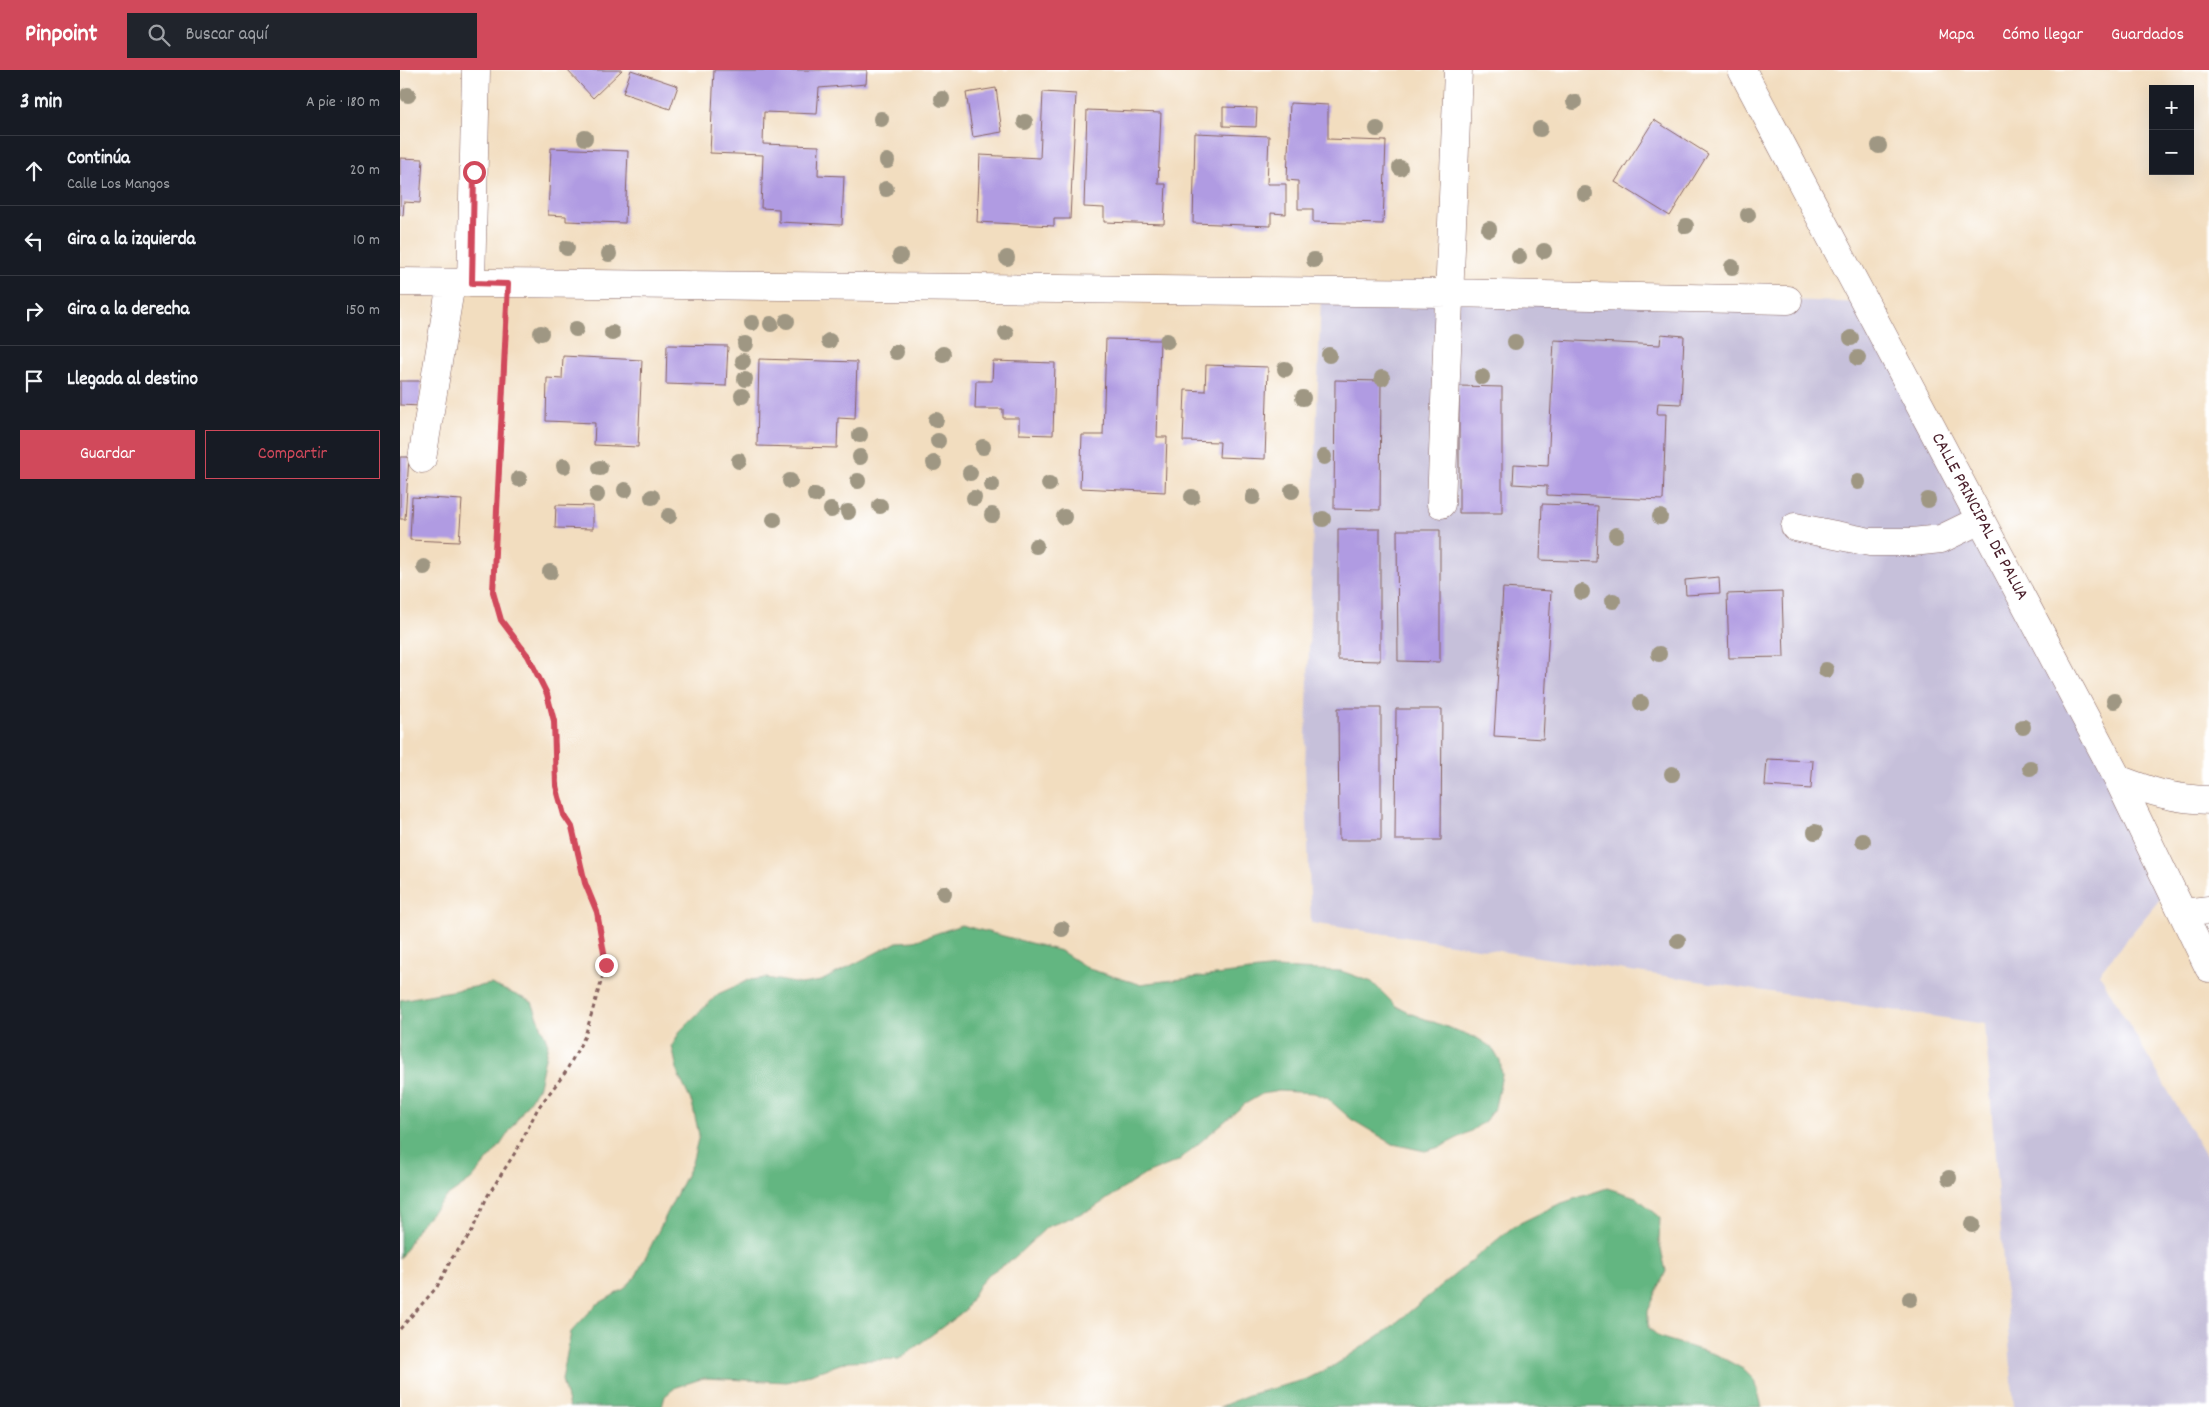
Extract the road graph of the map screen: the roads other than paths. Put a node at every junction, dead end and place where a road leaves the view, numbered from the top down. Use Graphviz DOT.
graph roads {
  1 [pos="476,70"];
  2 [pos="1458,70"];
  3 [pos="1742,70"];
  4 [pos="400,282"];
  5 [pos="461,283"];
  6 [pos="1448,293"];
  7 [pos="1788,300"];
  8 [pos="422,459"];
  9 [pos="1440,504"];
  10 [pos="1980,520"];
  11 [pos="1795,527"];
  12 [pos="2118,779"];
  13 [pos="2209,800"];
  14 [pos="2196,911"];
  15 [pos="2209,968"];
  1 -- 5 [label="street"];
  2 -- 6 [label="street"];
  3 -- 10 [label="street, CALLE PRINCIPAL DE PALUA"];
  4 -- 5 [label="street"];
  5 -- 6 [label="street"];
  5 -- 8 [label="street"];
  6 -- 7 [label="street"];
  6 -- 9 [label="street"];
  10 -- 11 [label="street"];
  10 -- 12 [label="street, CALLE PRINCIPAL DE PALUA"];
  12 -- 13 [label="street"];
  12 -- 14 [label="street, CALLE PRINCIPAL DE PALUA"];
  14 -- 15 [label="street, CALLE PRINCIPAL DE PALUA"];
}
